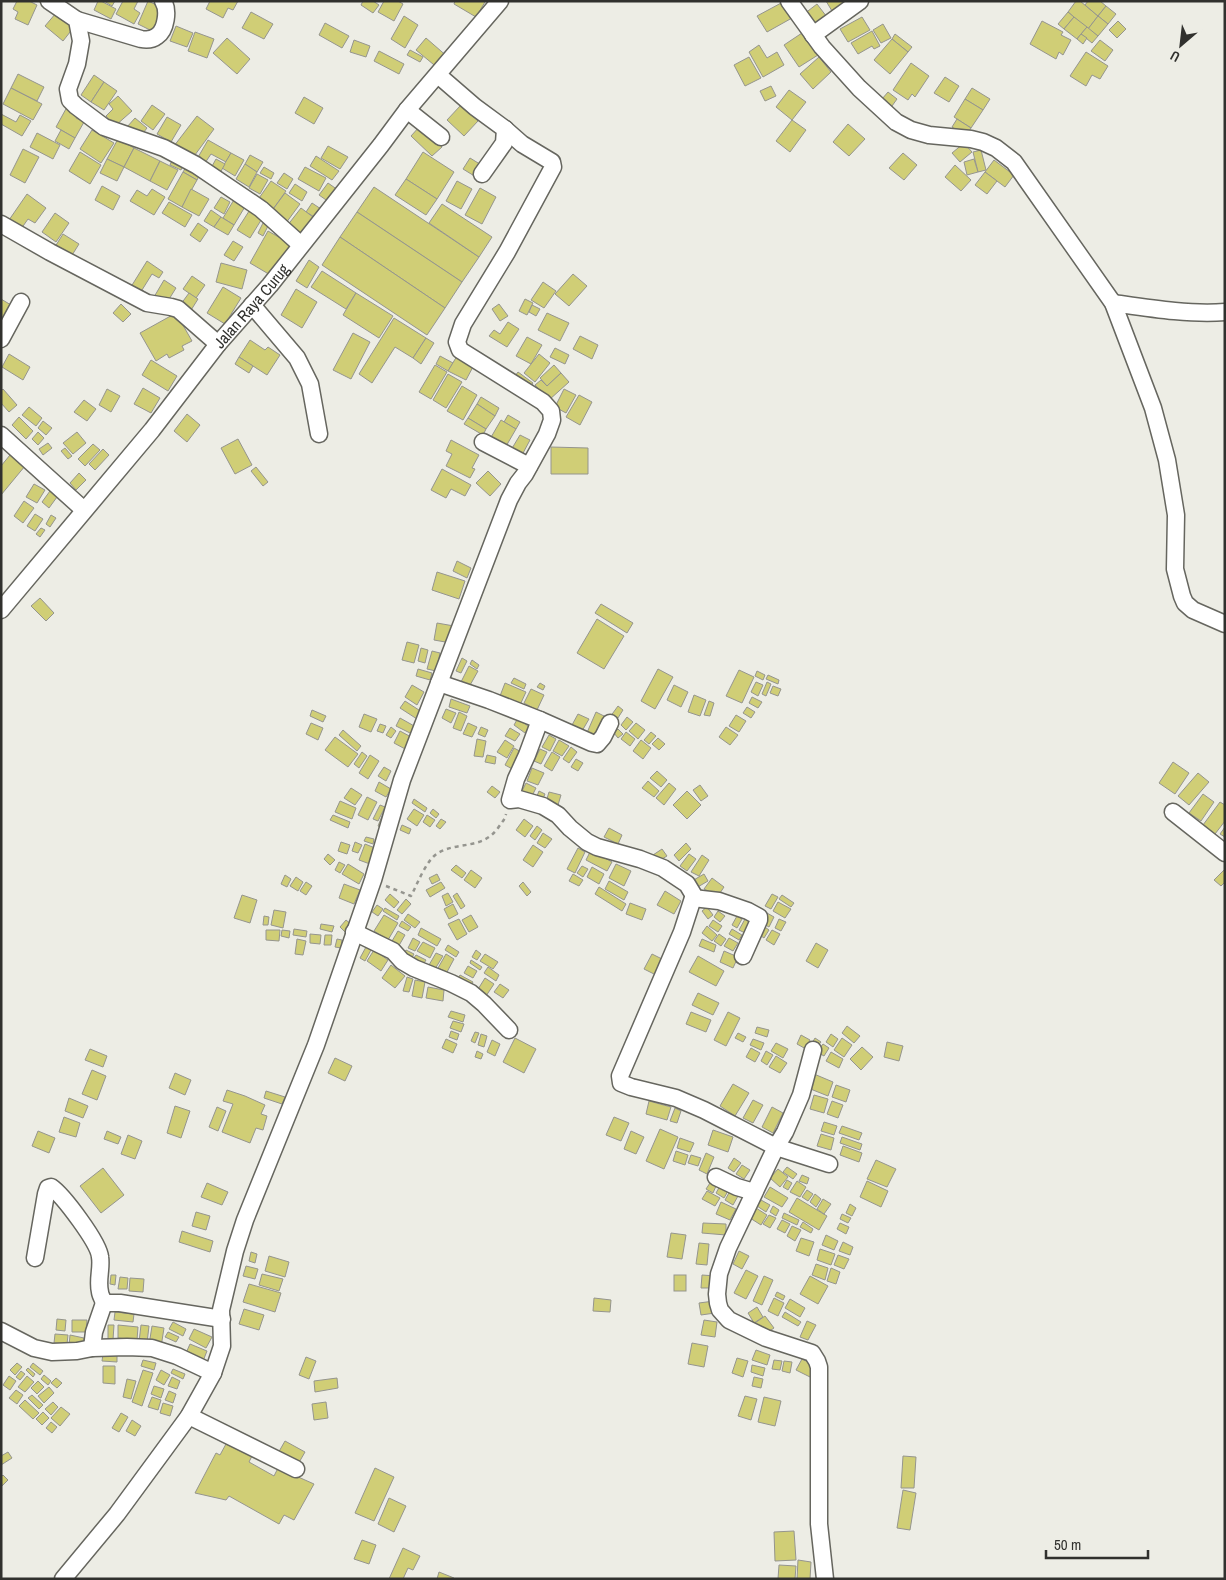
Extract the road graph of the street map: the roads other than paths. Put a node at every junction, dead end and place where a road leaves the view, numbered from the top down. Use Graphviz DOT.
graph roads {
  1 [pos="49,1"];
  2 [pos="163,1"];
  3 [pos="500,1"];
  4 [pos="789,1"];
  5 [pos="860,1"];
  6 [pos="77,20"];
  7 [pos="813,35"];
  8 [pos="438,75"];
  9 [pos="407,110"];
  10 [pos="505,129"];
  11 [pos="441,137"];
  12 [pos="482,174"];
  13 [pos="1,224"];
  14 [pos="301,245"];
  15 [pos="21,302"];
  16 [pos="1113,303"];
  17 [pos="252,305"];
  18 [pos="1225,312"];
  19 [pos="1,339"];
  20 [pos="218,344"];
  21 [pos="319,434"];
  22 [pos="1,435"];
  23 [pos="483,442"];
  24 [pos="528,466"];
  25 [pos="84,510"];
  26 [pos="1,610"];
  27 [pos="1225,624"];
  28 [pos="439,683"];
  29 [pos="540,720"];
  30 [pos="610,723"];
  31 [pos="1173,812"];
  32 [pos="1225,853"];
  33 [pos="694,898"];
  34 [pos="354,932"];
  35 [pos="743,956"];
  36 [pos="509,1030"];
  37 [pos="813,1050"];
  38 [pos="776,1147"];
  39 [pos="829,1164"];
  40 [pos="716,1177"];
  41 [pos="754,1192"];
  42 [pos="35,1258"];
  43 [pos="104,1303"];
  44 [pos="222,1319"];
  45 [pos="1,1331"];
  46 [pos="92,1348"];
  47 [pos="213,1373"];
  48 [pos="189,1416"];
  49 [pos="296,1469"];
  50 [pos="63,1579"];
  51 [pos="824,1579"];
  1 -- 6 [label="street"];
  2 -- 6 [label="street"];
  3 -- 8 [label="street, Jalan Raya Curug"];
  4 -- 7 [label="street"];
  5 -- 7 [label="street"];
  6 -- 14 [label="street"];
  7 -- 16 [label="street"];
  8 -- 9 [label="street, Jalan Raya Curug"];
  8 -- 10 [label="street"];
  9 -- 11 [label="street"];
  9 -- 14 [label="street, Jalan Raya Curug"];
  10 -- 12 [label="street"];
  10 -- 24 [label="street"];
  13 -- 20 [label="street"];
  14 -- 17 [label="street, Jalan Raya Curug"];
  15 -- 19 [label="street"];
  16 -- 18 [label="street"];
  16 -- 27 [label="street"];
  17 -- 20 [label="street, Jalan Raya Curug"];
  17 -- 21 [label="street"];
  20 -- 25 [label="street, Jalan Raya Curug"];
  22 -- 25 [label="street"];
  23 -- 24 [label="street"];
  24 -- 28 [label="street"];
  25 -- 26 [label="street, Jalan Raya Curug"];
  28 -- 29 [label="street"];
  28 -- 34 [label="street"];
  29 -- 30 [label="street"];
  29 -- 33 [label="street"];
  31 -- 32 [label="street"];
  33 -- 35 [label="street"];
  33 -- 38 [label="street"];
  34 -- 36 [label="street"];
  34 -- 44 [label="street"];
  37 -- 38 [label="street"];
  38 -- 39 [label="street"];
  38 -- 41 [label="street"];
  40 -- 41 [label="street"];
  41 -- 51 [label="street"];
  42 -- 43 [label="street"];
  43 -- 44 [label="street"];
  43 -- 46 [label="street"];
  44 -- 47 [label="street"];
  45 -- 46 [label="street"];
  46 -- 47 [label="street"];
  47 -- 48 [label="street"];
  48 -- 49 [label="street"];
  48 -- 50 [label="street"];
}
